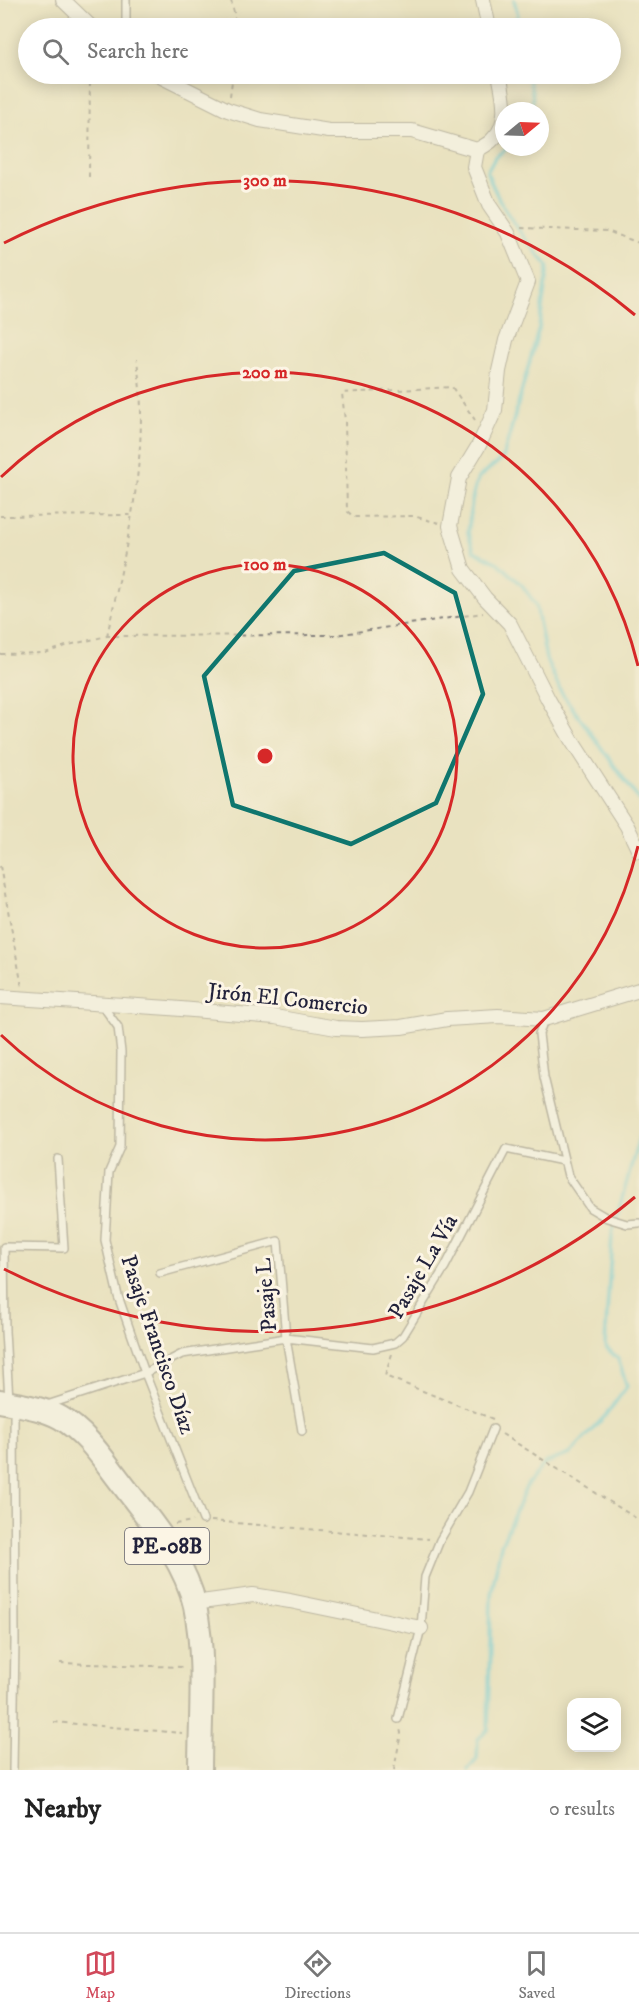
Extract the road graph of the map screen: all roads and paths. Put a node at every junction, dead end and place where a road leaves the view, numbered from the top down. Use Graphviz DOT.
graph roads {
  1 [pos="63,0"];
  2 [pos="126,0"];
  3 [pos="231,0"];
  4 [pos="483,0"];
  5 [pos="82,18"];
  6 [pos="126,18"];
  7 [pos="235,18"];
  8 [pos="487,18"];
  9 [pos="90,84"];
  10 [pos="176,84"];
  11 [pos="232,84"];
  12 [pos="501,84"];
  13 [pos="228,110"];
  14 [pos="477,150"];
  15 [pos="89,177"];
  16 [pos="522,228"];
  17 [pos="639,243"];
  18 [pos="137,359"];
  19 [pos="485,434"];
  20 [pos="133,515"];
  21 [pos="0,516"];
  22 [pos="450,526"];
  23 [pos="498,611"];
  24 [pos="107,636"];
  25 [pos="0,654"];
  26 [pos="639,851"];
  27 [pos="0,866"];
  28 [pos="639,990"];
  29 [pos="0,997"];
  30 [pos="24,999"];
  31 [pos="101,1003"];
  32 [pos="544,1019"];
  33 [pos="58,1159"];
  34 [pos="563,1161"];
  35 [pos="639,1222"];
  36 [pos="160,1273"];
  37 [pos="286,1338"];
  38 [pos="396,1343"];
  39 [pos="145,1373"];
  40 [pos="14,1404"];
  41 [pos="493,1429"];
  42 [pos="302,1431"];
  43 [pos="203,1520"];
  44 [pos="639,1520"];
  45 [pos="155,1527"];
  46 [pos="440,1540"];
  47 [pos="194,1603"];
  48 [pos="421,1628"];
  49 [pos="60,1663"];
  50 [pos="201,1668"];
  51 [pos="398,1719"];
  52 [pos="54,1722"];
  53 [pos="200,1735"];
  54 [pos="13,1770"];
  55 [pos="200,1770"];
  56 [pos="394,1770"];
  1 -- 5 [label="street"];
  2 -- 6 [label="lane"];
  3 -- 7 [label="path"];
  4 -- 8 [label="street"];
  9 -- 15 [label="path"];
  10 -- 13 [label="street"];
  11 -- 13 [label="path"];
  12 -- 14 [label="street"];
  13 -- 14 [label="street"];
  14 -- 19 [label="street"];
  16 -- 17 [label="path"];
  18 -- 20 [label="path"];
  19 -- 22 [label="street"];
  19 -- 22 [label="path"];
  20 -- 21 [label="path"];
  20 -- 24 [label="path"];
  22 -- 23 [label="street"];
  23 -- 24 [label="path"];
  23 -- 26 [label="street"];
  24 -- 25 [label="path"];
  27 -- 30 [label="path"];
  28 -- 32 [label="street, Jirón El Comercio"];
  29 -- 30 [label="street, Jirón El Comercio"];
  30 -- 31 [label="street, Jirón El Comercio"];
  31 -- 32 [label="street, Jirón El Comercio"];
  31 -- 39 [label="lane, Pasaje Francisco Díaz"];
  32 -- 34 [label="lane"];
  33 -- 40 [label="lane"];
  34 -- 35 [label="lane"];
  34 -- 38 [label="lane, Pasaje La Vía"];
  36 -- 37 [label="lane, Pasaje L"];
  37 -- 38 [label="lane, Pasaje La Vía"];
  37 -- 39 [label="lane, Pasaje La Vía"];
  37 -- 42 [label="lane, Pasaje L"];
  38 -- 41 [label="path"];
  39 -- 40 [label="lane, Pasaje La Vía"];
  39 -- 43 [label="lane, Pasaje Francisco Díaz"];
  40 -- 45 [label="main road, PE-08B"];
  40 -- 54 [label="lane"];
  41 -- 44 [label="path"];
  41 -- 46 [label="lane"];
  43 -- 45 [label="path"];
  43 -- 46 [label="path"];
  45 -- 47 [label="main road, PE-08B"];
  46 -- 48 [label="lane"];
  47 -- 48 [label="street"];
  47 -- 50 [label="main road, PE-08B"];
  48 -- 51 [label="lane"];
  49 -- 50 [label="path"];
  50 -- 53 [label="main road, PE-08B"];
  51 -- 56 [label="path"];
  52 -- 53 [label="path"];
  53 -- 55 [label="main road, PE-08B"];
}
